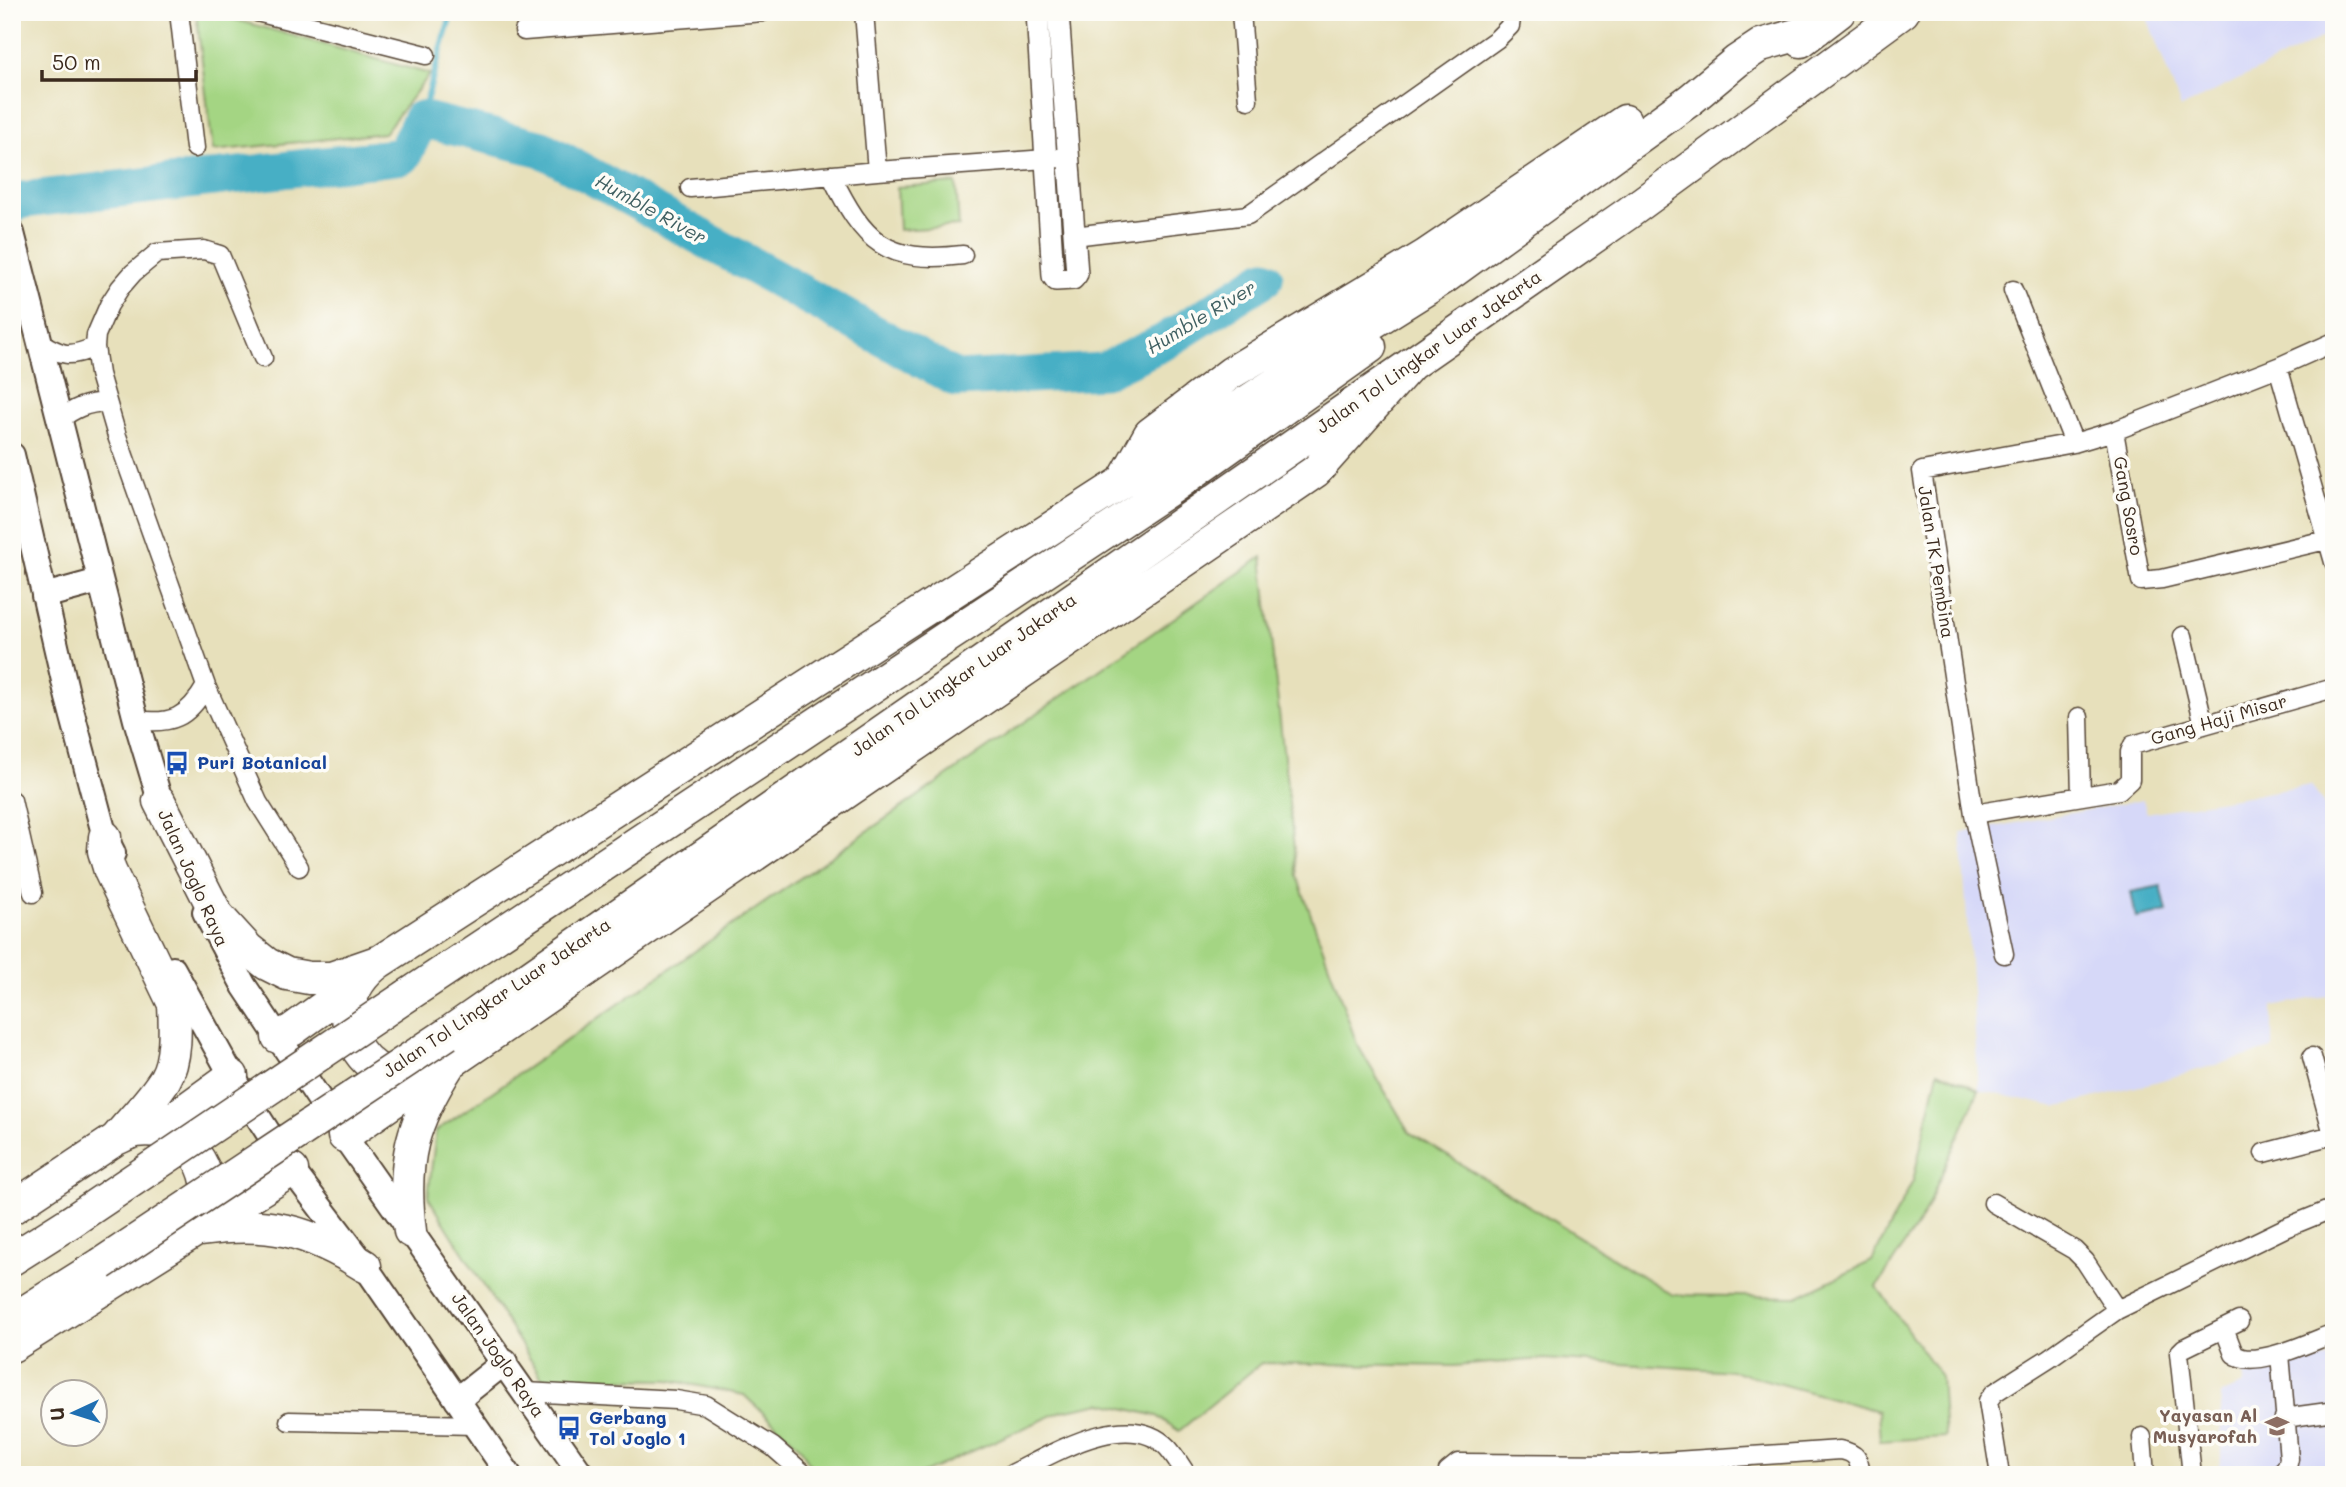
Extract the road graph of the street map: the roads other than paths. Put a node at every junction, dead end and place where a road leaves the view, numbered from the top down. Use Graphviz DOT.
graph roads {
  1 [pos="179,12"];
  2 [pos="257,12"];
  3 [pos="762,12"];
  4 [pos="864,12"];
  5 [pos="1037,12"];
  6 [pos="1058,12"];
  7 [pos="1241,12"];
  8 [pos="1512,12"];
  9 [pos="1903,12"];
  10 [pos="1828,21"];
  11 [pos="524,31"];
  12 [pos="426,55"];
  13 [pos="1248,100"];
  14 [pos="194,148"];
  15 [pos="1058,158"];
  16 [pos="877,171"];
  17 [pos="831,175"];
  18 [pos="690,188"];
  19 [pos="1074,236"];
  20 [pos="14,241"];
  21 [pos="962,256"];
  22 [pos="2013,290"];
  23 [pos="39,342"];
  24 [pos="2334,342"];
  25 [pos="95,347"];
  26 [pos="263,358"];
  27 [pos="2278,367"];
  28 [pos="107,402"];
  29 [pos="59,421"];
  30 [pos="2114,430"];
  31 [pos="2074,443"];
  32 [pos="12,454"];
  33 [pos="2326,540"];
  34 [pos="2334,562"];
  35 [pos="99,581"];
  36 [pos="44,596"];
  37 [pos="2183,636"];
  38 [pos="206,686"];
  39 [pos="2334,688"];
  40 [pos="2079,717"];
  41 [pos="135,720"];
  42 [pos="2204,725"];
  43 [pos="2081,796"];
  44 [pos="12,800"];
  45 [pos="159,801"];
  46 [pos="1975,814"];
  47 [pos="105,837"];
  48 [pos="299,867"];
  49 [pos="33,892"];
  50 [pos="2004,954"];
  51 [pos="368,972"];
  52 [pos="278,1037"];
  53 [pos="444,1057"];
  54 [pos="2312,1058"];
  55 [pos="232,1076"];
  56 [pos="156,1131"];
  57 [pos="344,1136"];
  58 [pos="2333,1136"];
  59 [pos="116,1139"];
  60 [pos="2264,1153"];
  61 [pos="292,1170"];
  62 [pos="1993,1203"];
  63 [pos="12,1208"];
  64 [pos="2334,1208"];
  65 [pos="195,1231"];
  66 [pos="410,1231"];
  67 [pos="12,1259"];
  68 [pos="365,1266"];
  69 [pos="2117,1310"];
  70 [pos="12,1320"];
  71 [pos="2334,1333"];
  72 [pos="12,1346"];
  73 [pos="2280,1354"];
  74 [pos="505,1362"];
  75 [pos="525,1392"];
  76 [pos="457,1400"];
  77 [pos="2328,1412"];
  78 [pos="2284,1418"];
  79 [pos="289,1421"];
  80 [pos="475,1426"];
  81 [pos="2142,1437"];
  82 [pos="1679,1467"];
  83 [pos="1630,1469"];
  84 [pos="509,1475"];
  85 [pos="582,1475"];
  86 [pos="805,1475"];
  87 [pos="1010,1475"];
  88 [pos="1187,1475"];
  89 [pos="1449,1475"];
  90 [pos="1861,1475"];
  91 [pos="2000,1475"];
  92 [pos="2145,1475"];
  93 [pos="2192,1475"];
  94 [pos="2280,1475"];
  1 -- 14 [label="street"];
  2 -- 12 [label="street"];
  3 -- 11 [label="street"];
  4 -- 16 [label="street"];
  5 -- 15 [label="street"];
  6 -- 15 [label="street"];
  7 -- 13 [label="street"];
  8 -- 19 [label="street"];
  9 -- 53 [label="highway, Jalan Tol Lingkar Luar Jakarta"];
  10 -- 51 [label="highway"];
  10 -- 67 [label="highway, bridge"];
  15 -- 16 [label="street"];
  15 -- 19 [label="street"];
  15 -- 19 [label="street"];
  16 -- 17 [label="street"];
  17 -- 18 [label="street"];
  17 -- 21 [label="street"];
  20 -- 23 [label="main road, Jalan Joglo Raya"];
  22 -- 31 [label="street"];
  23 -- 25 [label="street"];
  23 -- 29 [label="main road, Jalan Joglo Raya"];
  24 -- 27 [label="street, Jalan TK Pembina"];
  25 -- 26 [label="street"];
  25 -- 28 [label="street"];
  27 -- 30 [label="street, Jalan TK Pembina"];
  27 -- 33 [label="street"];
  28 -- 29 [label="street"];
  28 -- 38 [label="street"];
  29 -- 35 [label="main road, Jalan Joglo Raya"];
  30 -- 31 [label="street, Jalan TK Pembina"];
  30 -- 33 [label="street, Gang Sosro"];
  31 -- 46 [label="street, Jalan TK Pembina"];
  32 -- 36 [label="main road"];
  33 -- 34 [label="street"];
  35 -- 36 [label="main road"];
  35 -- 41 [label="main road, Jalan Joglo Raya"];
  36 -- 47 [label="main road"];
  37 -- 42 [label="street"];
  38 -- 41 [label="street"];
  38 -- 48 [label="street"];
  39 -- 42 [label="street, Gang Haji Misar"];
  40 -- 43 [label="street"];
  41 -- 45 [label="main road, Jalan Joglo Raya"];
  42 -- 43 [label="street, Gang Haji Misar"];
  43 -- 46 [label="street, Gang Haji Misar"];
  44 -- 49 [label="street"];
  45 -- 51 [label="highway"];
  45 -- 52 [label="main road, Jalan Joglo Raya"];
  46 -- 50 [label="street, Jalan TK Pembina"];
  47 -- 55 [label="main road"];
  47 -- 59 [label="highway"];
  51 -- 52 [label="highway"];
  51 -- 53 [label="highway"];
  52 -- 57 [label="main road, Jalan Joglo Raya"];
  53 -- 57 [label="highway"];
  53 -- 66 [label="highway"];
  53 -- 70 [label="highway, Jalan Tol Lingkar Luar Jakarta, bridge"];
  54 -- 58 [label="street"];
  55 -- 56 [label="highway"];
  55 -- 61 [label="main road"];
  56 -- 59 [label="highway"];
  56 -- 65 [label="highway"];
  57 -- 66 [label="main road, Jalan Joglo Raya"];
  58 -- 60 [label="street"];
  59 -- 63 [label="highway"];
  61 -- 65 [label="highway"];
  61 -- 68 [label="main road"];
  62 -- 69 [label="street"];
  64 -- 69 [label="street"];
  65 -- 68 [label="highway"];
  65 -- 72 [label="highway"];
  66 -- 74 [label="main road, Jalan Joglo Raya"];
  68 -- 76 [label="main road"];
  69 -- 91 [label="street"];
  71 -- 73 [label="street"];
  73 -- 78 [label="street"];
  73 -- 93 [label="street"];
  74 -- 75 [label="main road, Jalan Joglo Raya"];
  74 -- 76 [label="main road"];
  75 -- 85 [label="main road, Jalan Joglo Raya"];
  75 -- 86 [label="street"];
  76 -- 80 [label="main road"];
  77 -- 78 [label="street"];
  78 -- 94 [label="street"];
  79 -- 80 [label="street"];
  80 -- 84 [label="main road"];
  81 -- 92 [label="street"];
  82 -- 83 [label="street"];
  82 -- 90 [label="street"];
  83 -- 89 [label="street"];
  87 -- 88 [label="street"];
}
